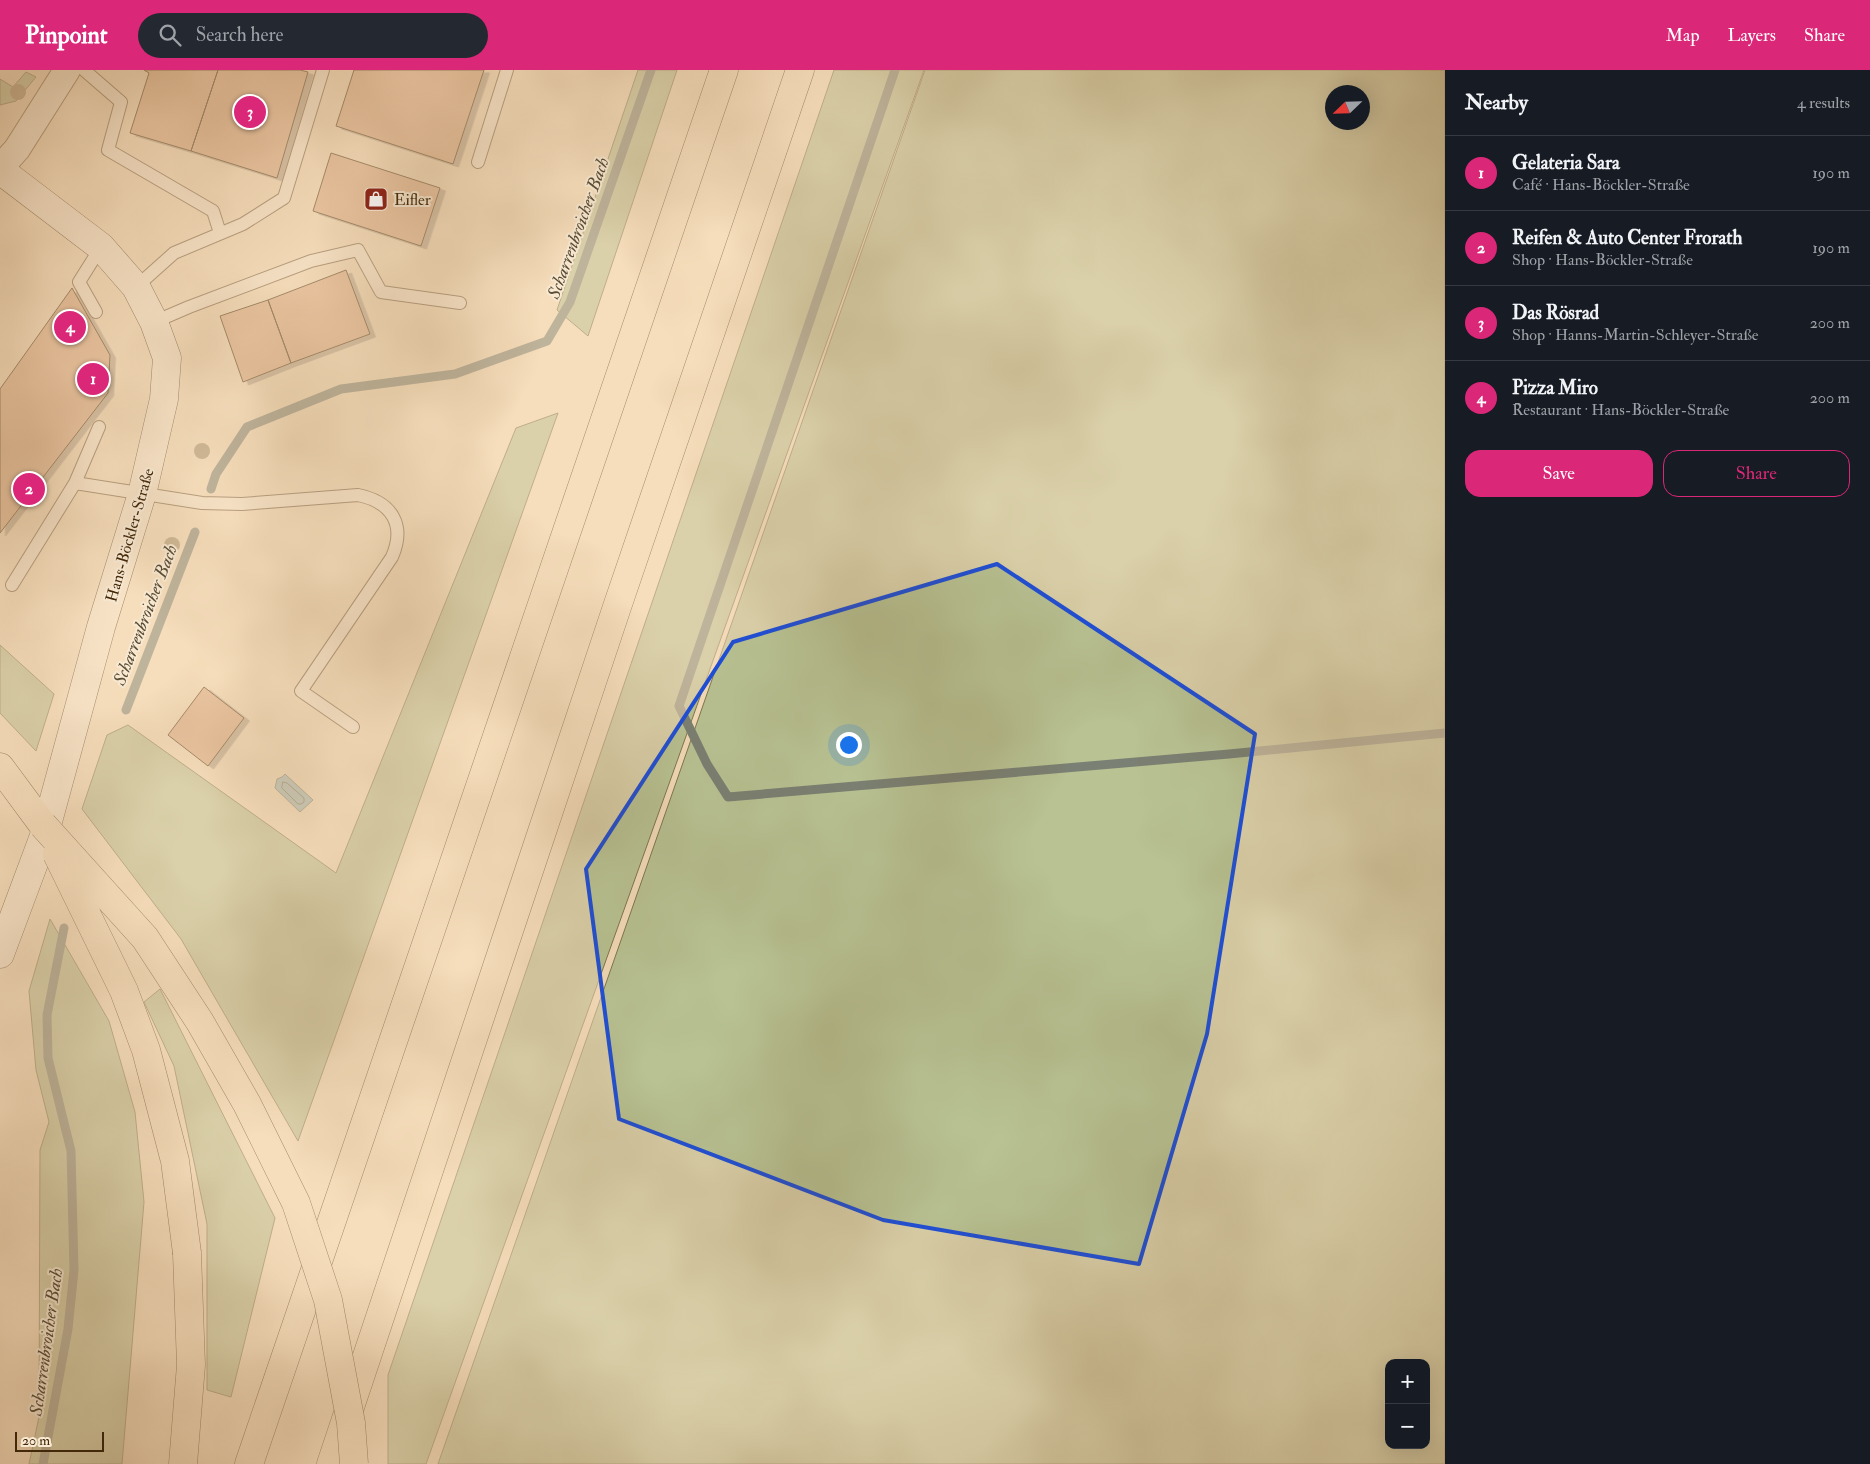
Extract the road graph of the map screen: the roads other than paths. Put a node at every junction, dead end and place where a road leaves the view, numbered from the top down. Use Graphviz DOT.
graph roads {
  1 [pos="323,70"];
  2 [pos="507,70"];
  3 [pos="724,70"];
  4 [pos="800,70"];
  5 [pos="69,71"];
  6 [pos="478,162"];
  7 [pos="0,169"];
  8 [pos="220,233"];
  9 [pos="101,247"];
  10 [pos="136,287"];
  11 [pos="460,303"];
  12 [pos="96,312"];
  13 [pos="154,322"];
  14 [pos="99,427"];
  15 [pos="76,483"];
  16 [pos="142,494"];
  17 [pos="12,585"];
  18 [pos="353,727"];
  19 [pos="0,767"];
  20 [pos="43,825"];
  21 [pos="0,954"];
  22 [pos="183,1464"];
  23 [pos="249,1464"];
  24 [pos="331,1464"];
  25 [pos="354,1464"];
  1 -- 8 [label="lane"];
  2 -- 6 [label="lane"];
  3 -- 23 [label="highway"];
  4 -- 24 [label="highway"];
  5 -- 7 [label="street"];
  5 -- 8 [label="lane"];
  7 -- 9 [label="street, Hans-Böckler-Straße"];
  8 -- 10 [label="lane"];
  9 -- 10 [label="street, Hans-Böckler-Straße"];
  9 -- 12 [label="lane"];
  10 -- 13 [label="street, Hans-Böckler-Straße"];
  11 -- 13 [label="lane"];
  13 -- 16 [label="street, Hans-Böckler-Straße"];
  14 -- 15 [label="lane"];
  15 -- 16 [label="lane"];
  15 -- 17 [label="lane"];
  16 -- 18 [label="lane"];
  16 -- 21 [label="street, Hans-Böckler-Straße"];
  19 -- 20 [label="highway"];
  20 -- 22 [label="highway, bridge"];
  20 -- 25 [label="highway, bridge"];
}
